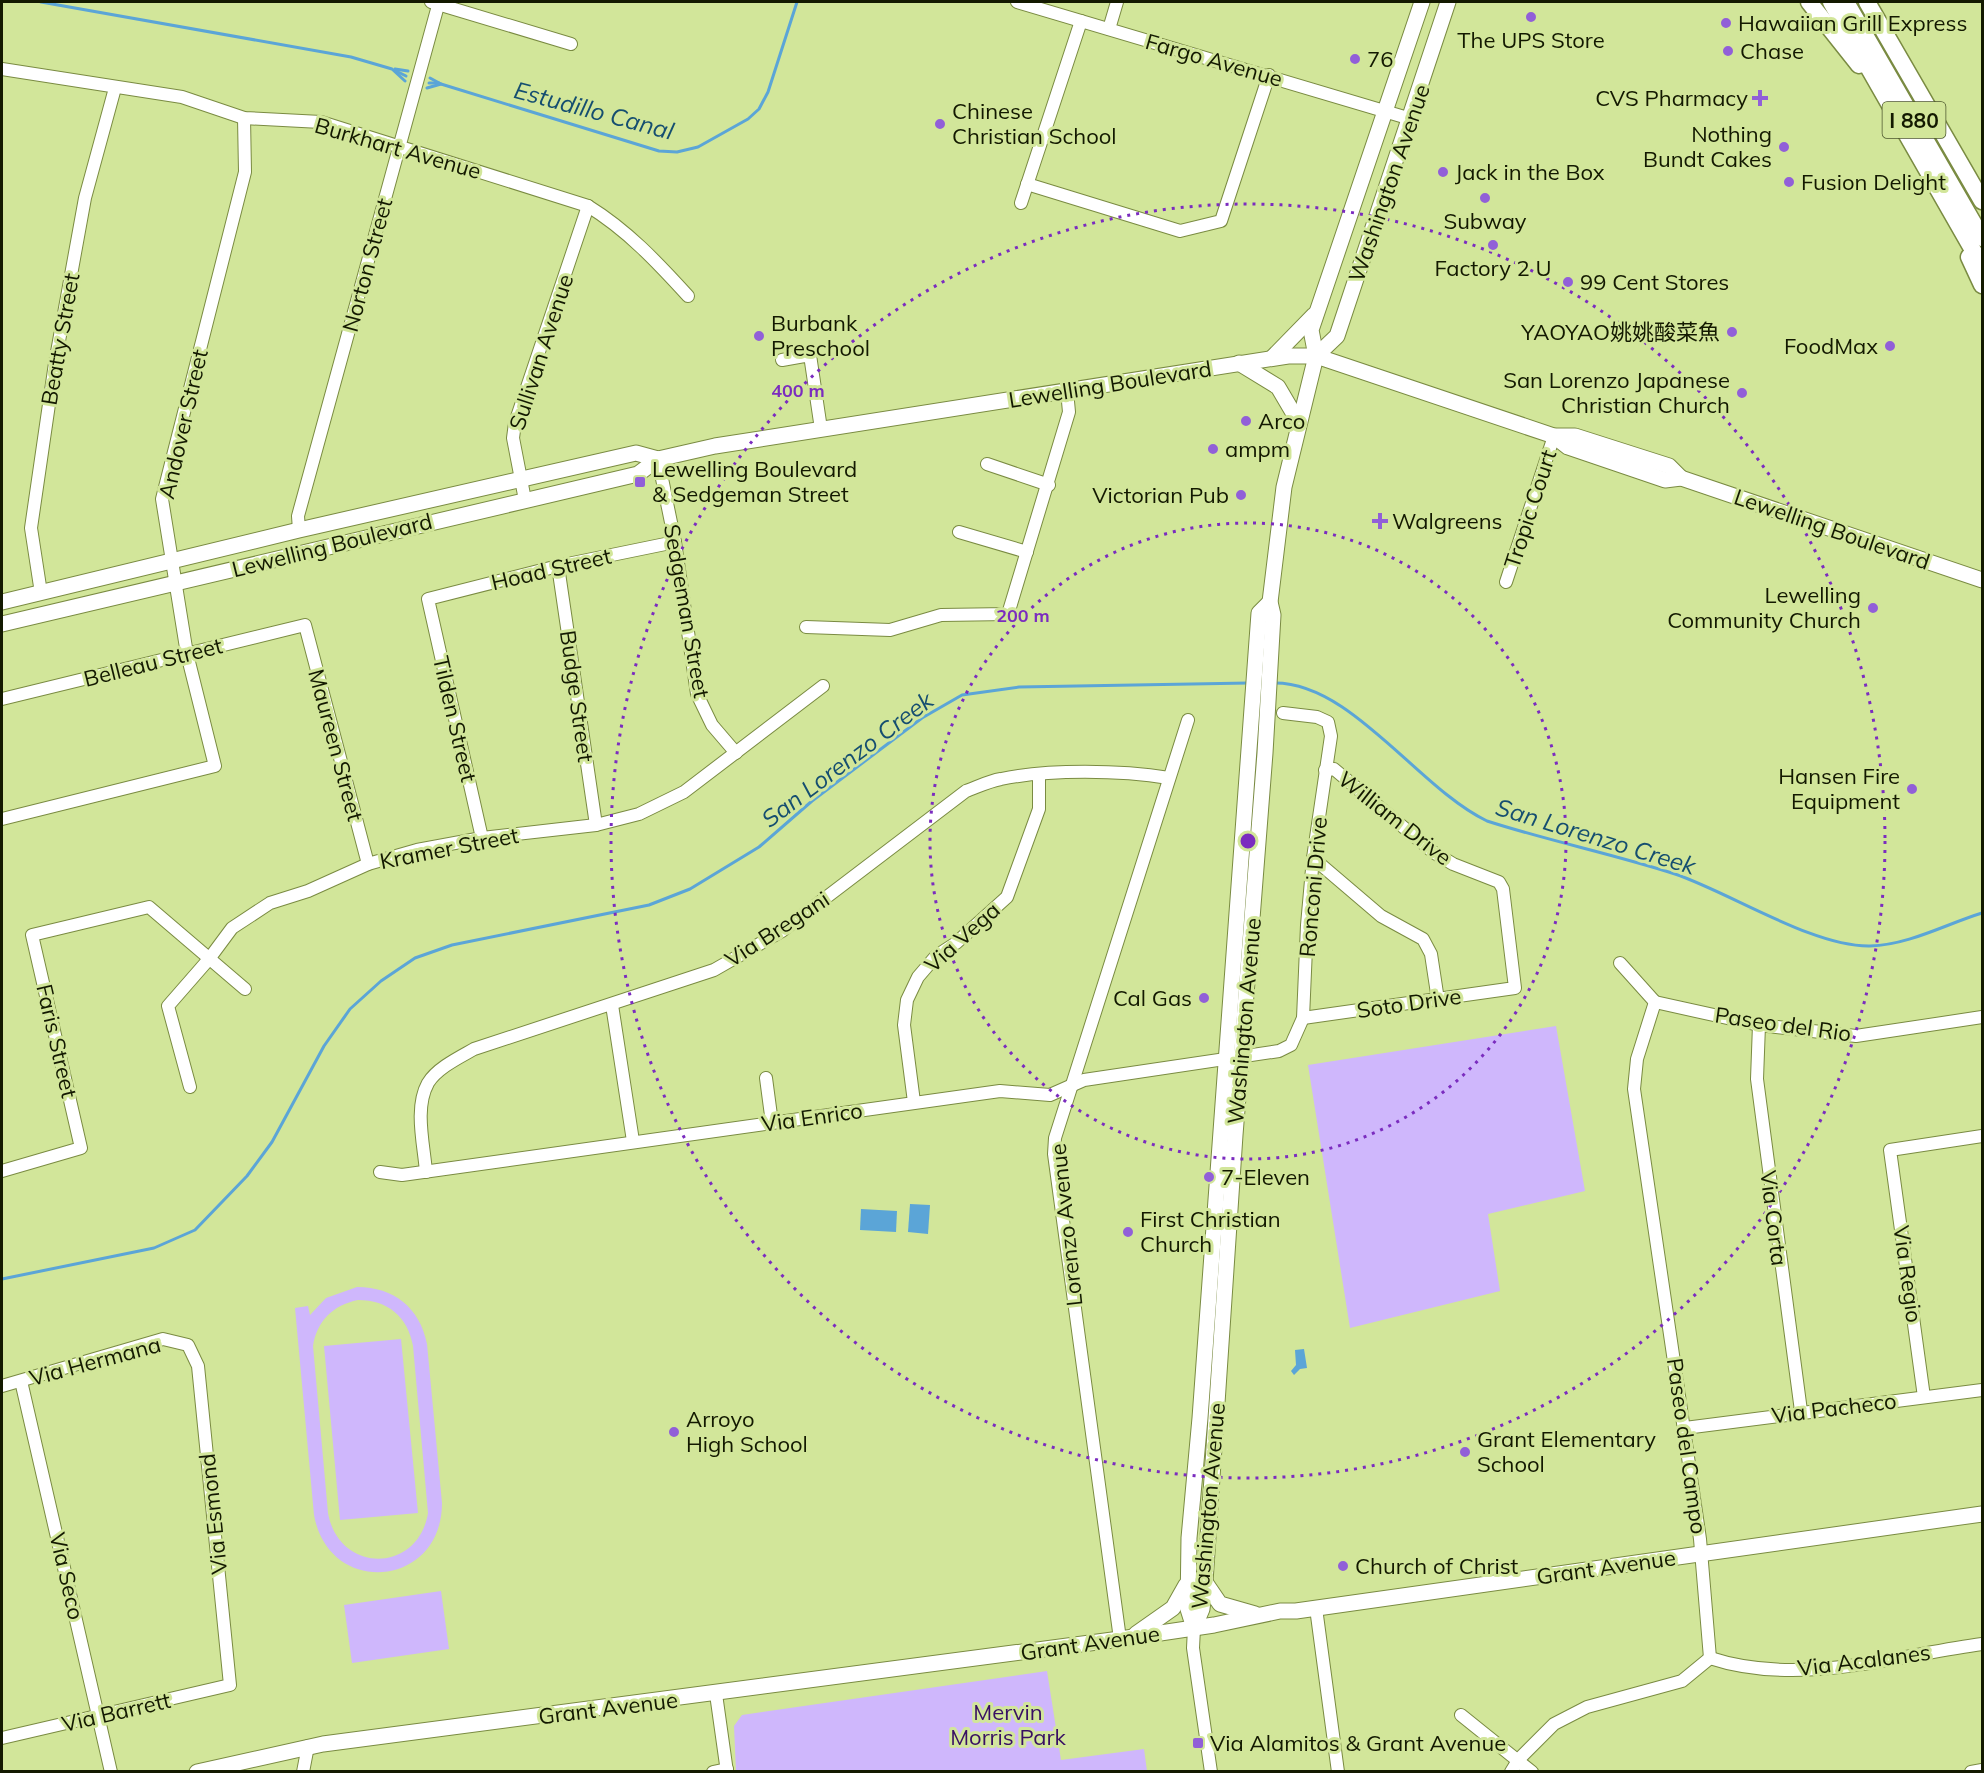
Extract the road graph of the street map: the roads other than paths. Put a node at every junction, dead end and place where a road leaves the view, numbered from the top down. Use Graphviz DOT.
graph roads {
  1 [pos="436,2"];
  2 [pos="1017,2"];
  3 [pos="1117,2"];
  4 [pos="1422,2"];
  5 [pos="1449,2"];
  6 [pos="1809,2"];
  7 [pos="1831,2"];
  8 [pos="1846,2"];
  9 [pos="1868,2"];
  10 [pos="1880,2"];
  11 [pos="1081,21"];
  12 [pos="1109,28"];
  13 [pos="571,44"];
  14 [pos="2,69"];
  15 [pos="1269,75"];
  16 [pos="1916,86"];
  17 [pos="116,88"];
  18 [pos="1886,98"];
  19 [pos="1385,110"];
  20 [pos="244,118"];
  21 [pos="1411,119"];
  22 [pos="399,146"];
  23 [pos="1027,184"];
  24 [pos="1939,191"];
  25 [pos="1983,201"];
  26 [pos="1021,203"];
  27 [pos="588,206"];
  28 [pos="1983,238"];
  29 [pos="1983,266"];
  30 [pos="1983,285"];
  31 [pos="688,296"];
  32 [pos="1318,310"];
  33 [pos="1316,356"];
  34 [pos="1272,358"];
  35 [pos="782,360"];
  36 [pos="1239,363"];
  37 [pos="1067,391"];
  38 [pos="1298,421"];
  39 [pos="821,429"];
  40 [pos="1554,436"];
  41 [pos="658,459"];
  42 [pos="987,464"];
  43 [pos="520,481"];
  44 [pos="1049,485"];
  45 [pos="525,500"];
  46 [pos="299,530"];
  47 [pos="959,532"];
  48 [pos="675,542"];
  49 [pos="1027,552"];
  50 [pos="290,555"];
  51 [pos="171,563"];
  52 [pos="558,566"];
  53 [pos="1983,580"];
  54 [pos="1506,582"];
  55 [pos="174,584"];
  56 [pos="41,592"];
  57 [pos="428,599"];
  58 [pos="2,602"];
  59 [pos="2,624"];
  60 [pos="304,625"];
  61 [pos="806,627"];
  62 [pos="187,654"];
  63 [pos="823,686"];
  64 [pos="2,699"];
  65 [pos="1260,699"];
  66 [pos="1283,714"];
  67 [pos="1188,720"];
  68 [pos="736,753"];
  69 [pos="1325,770"];
  70 [pos="1040,774"];
  71 [pos="1169,778"];
  72 [pos="2,819"];
  73 [pos="596,825"];
  74 [pos="482,838"];
  75 [pos="1313,858"];
  76 [pos="368,864"];
  77 [pos="210,959"];
  78 [pos="1620,963"];
  79 [pos="1515,987"];
  80 [pos="245,989"];
  81 [pos="1438,1000"];
  82 [pos="1654,1002"];
  83 [pos="612,1005"];
  84 [pos="1983,1017"];
  85 [pos="1303,1018"];
  86 [pos="1759,1025"];
  87 [pos="1241,1057"];
  88 [pos="1225,1059"];
  89 [pos="766,1078"];
  90 [pos="190,1087"];
  91 [pos="1070,1088"];
  92 [pos="914,1102"];
  93 [pos="772,1123"];
  94 [pos="1983,1136"];
  95 [pos="633,1141"];
  96 [pos="2,1171"];
  97 [pos="380,1172"];
  98 [pos="426,1172"];
  99 [pos="188,1345"];
  100 [pos="21,1381"];
  101 [pos="2,1386"];
  102 [pos="1983,1390"];
  103 [pos="1924,1397"];
  104 [pos="1801,1411"];
  105 [pos="1685,1428"];
  106 [pos="1983,1514"];
  107 [pos="1702,1554"];
  108 [pos="1189,1580"];
  109 [pos="1205,1582"];
  110 [pos="1316,1608"];
  111 [pos="1258,1615"];
  112 [pos="1194,1628"];
  113 [pos="1125,1639"];
  114 [pos="1983,1644"];
  115 [pos="1710,1658"];
  116 [pos="230,1685"];
  117 [pos="716,1694"];
  118 [pos="1461,1714"];
  119 [pos="99,1716"];
  120 [pos="2,1738"];
  121 [pos="308,1746"];
  122 [pos="1519,1759"];
  123 [pos="727,1770"];
  124 [pos="1983,1770"];
  125 [pos="111,1772"];
  126 [pos="197,1772"];
  127 [pos="303,1772"];
  128 [pos="713,1772"];
  129 [pos="1211,1772"];
  130 [pos="1338,1772"];
  131 [pos="1511,1772"];
  132 [pos="1533,1772"];
  133 [pos="1971,1772"];
  1 -- 13 [label="street"];
  1 -- 22 [label="street, Norton Street"];
  2 -- 11 [label="street, Fargo Avenue"];
  3 -- 12 [label="street"];
  4 -- 19 [label="main road, Washington Avenue"];
  5 -- 21 [label="main road, Washington Avenue"];
  6 -- 18 [label="highway"];
  7 -- 18 [label="highway, I 880"];
  8 -- 28 [label="highway, I 880"];
  9 -- 16 [label="highway, I 880"];
  10 -- 16 [label="highway"];
  11 -- 12 [label="street, Fargo Avenue"];
  11 -- 23 [label="street"];
  12 -- 15 [label="street, Fargo Avenue"];
  14 -- 17 [label="street, Burkhart Avenue"];
  15 -- 19 [label="street, Fargo Avenue"];
  15 -- 23 [label="street"];
  16 -- 25 [label="highway, I 880"];
  17 -- 20 [label="street, Burkhart Avenue"];
  17 -- 56 [label="street, Beatty Street"];
  18 -- 24 [label="highway, I 880"];
  19 -- 21 [label="street, Fargo Avenue"];
  19 -- 32 [label="main road, Washington Avenue"];
  20 -- 22 [label="street, Burkhart Avenue"];
  20 -- 51 [label="street, Andover Street"];
  21 -- 33 [label="main road, Washington Avenue"];
  22 -- 27 [label="street, Burkhart Avenue"];
  22 -- 46 [label="street, Norton Street"];
  23 -- 26 [label="street"];
  24 -- 29 [label="highway, I 880"];
  24 -- 30 [label="highway"];
  27 -- 31 [label="street, Burkhart Avenue"];
  27 -- 43 [label="street, Sullivan Avenue"];
  32 -- 33 [label="main road, Washington Avenue"];
  32 -- 34 [label="main road"];
  33 -- 34 [label="main road, Lewelling Boulevard"];
  33 -- 38 [label="main road, Washington Avenue"];
  33 -- 40 [label="main road, Lewelling Boulevard"];
  34 -- 36 [label="main road, Lewelling Boulevard"];
  35 -- 39 [label="street"];
  36 -- 37 [label="main road, Lewelling Boulevard"];
  36 -- 38 [label="main road"];
  37 -- 39 [label="main road, Lewelling Boulevard"];
  37 -- 44 [label="street"];
  38 -- 65 [label="main road, Washington Avenue"];
  39 -- 41 [label="main road, Lewelling Boulevard"];
  40 -- 53 [label="main road, Lewelling Boulevard"];
  40 -- 54 [label="street, Tropic Court"];
  41 -- 43 [label="main road, Lewelling Boulevard"];
  41 -- 45 [label="main road, Lewelling Boulevard"];
  41 -- 48 [label="street, Sedgeman Street"];
  42 -- 44 [label="street"];
  43 -- 45 [label="street, Sullivan Avenue"];
  43 -- 46 [label="main road, Lewelling Boulevard"];
  44 -- 49 [label="street"];
  45 -- 50 [label="main road, Lewelling Boulevard"];
  46 -- 50 [label="main road"];
  46 -- 51 [label="main road, Lewelling Boulevard"];
  47 -- 49 [label="street"];
  48 -- 52 [label="street, Hoad Street"];
  48 -- 68 [label="street, Sedgeman Street"];
  49 -- 61 [label="street"];
  50 -- 55 [label="main road, Lewelling Boulevard"];
  51 -- 55 [label="street, Andover Street"];
  51 -- 56 [label="main road, Lewelling Boulevard"];
  52 -- 57 [label="street, Hoad Street"];
  52 -- 73 [label="street, Budge Street"];
  55 -- 59 [label="main road, Lewelling Boulevard"];
  55 -- 62 [label="street, Andover Street"];
  56 -- 58 [label="main road, Lewelling Boulevard"];
  57 -- 74 [label="street, Tilden Street"];
  60 -- 62 [label="street, Belleau Street"];
  60 -- 76 [label="street, Maureen Street"];
  62 -- 64 [label="street, Belleau Street"];
  62 -- 72 [label="street, Andover Street"];
  63 -- 68 [label="street, Kramer Street"];
  65 -- 87 [label="main road, Washington Avenue"];
  65 -- 88 [label="main road, Washington Avenue"];
  66 -- 69 [label="street, Ronconi Drive"];
  67 -- 71 [label="street, Lorenzo Avenue"];
  68 -- 73 [label="street, Kramer Street"];
  69 -- 75 [label="street, Ronconi Drive"];
  69 -- 79 [label="street, William Drive"];
  70 -- 71 [label="street, Via Bregani"];
  70 -- 83 [label="street, Via Bregani"];
  70 -- 92 [label="street, Via Vega"];
  71 -- 91 [label="street, Lorenzo Avenue"];
  73 -- 74 [label="street, Kramer Street"];
  74 -- 76 [label="street, Kramer Street"];
  75 -- 81 [label="street"];
  75 -- 85 [label="street, Ronconi Drive"];
  76 -- 77 [label="street, Kramer Street"];
  77 -- 80 [label="street"];
  77 -- 90 [label="street, Kramer Street"];
  77 -- 96 [label="street, Faris Street"];
  78 -- 82 [label="street"];
  79 -- 81 [label="street, Soto Drive"];
  81 -- 85 [label="street, Soto Drive"];
  82 -- 86 [label="street, Paseo del Rio"];
  82 -- 105 [label="street, Paseo del Campo"];
  83 -- 95 [label="street"];
  83 -- 98 [label="street, Via Bregani"];
  84 -- 86 [label="street, Paseo del Rio"];
  85 -- 87 [label="street, Ronconi Drive"];
  86 -- 104 [label="street, Via Corta"];
  87 -- 88 [label="street, Via Enrico"];
  87 -- 109 [label="main road, Washington Avenue"];
  88 -- 91 [label="street, Via Enrico"];
  88 -- 108 [label="main road, Washington Avenue"];
  89 -- 93 [label="street"];
  91 -- 92 [label="street, Via Enrico"];
  91 -- 113 [label="street, Lorenzo Avenue"];
  92 -- 93 [label="street, Via Enrico"];
  93 -- 95 [label="street, Via Enrico"];
  94 -- 103 [label="street, Via Regio"];
  95 -- 98 [label="street, Via Enrico"];
  97 -- 98 [label="street, Via Enrico"];
  99 -- 100 [label="street, Via Hermana"];
  99 -- 116 [label="street, Via Esmond"];
  100 -- 101 [label="street, Via Hermana"];
  100 -- 119 [label="street, Via Seco"];
  102 -- 103 [label="street, Via Pacheco"];
  103 -- 104 [label="street, Via Pacheco"];
  104 -- 105 [label="street, Via Pacheco"];
  105 -- 107 [label="street, Paseo del Campo"];
  106 -- 107 [label="main road, Grant Avenue"];
  107 -- 110 [label="main road, Grant Avenue"];
  107 -- 115 [label="street, Paseo del Campo"];
  108 -- 112 [label="main road, Washington Avenue"];
  108 -- 113 [label="main road"];
  109 -- 111 [label="main road"];
  109 -- 112 [label="main road, Washington Avenue"];
  110 -- 111 [label="main road, Grant Avenue"];
  110 -- 130 [label="street"];
  111 -- 112 [label="main road, Grant Avenue"];
  112 -- 113 [label="main road, Grant Avenue"];
  112 -- 129 [label="street"];
  113 -- 117 [label="main road, Grant Avenue"];
  114 -- 115 [label="street, Via Acalanes"];
  115 -- 122 [label="street"];
  116 -- 119 [label="street, Via Barrett"];
  117 -- 121 [label="main road, Grant Avenue"];
  117 -- 123 [label="street"];
  118 -- 122 [label="street"];
  119 -- 120 [label="street, Via Barrett"];
  119 -- 125 [label="street, Via Seco"];
  121 -- 126 [label="main road, Grant Avenue"];
  121 -- 127 [label="street"];
  122 -- 131 [label="street"];
  122 -- 132 [label="street"];
  123 -- 128 [label="street"];
  124 -- 133 [label="street"];
}
